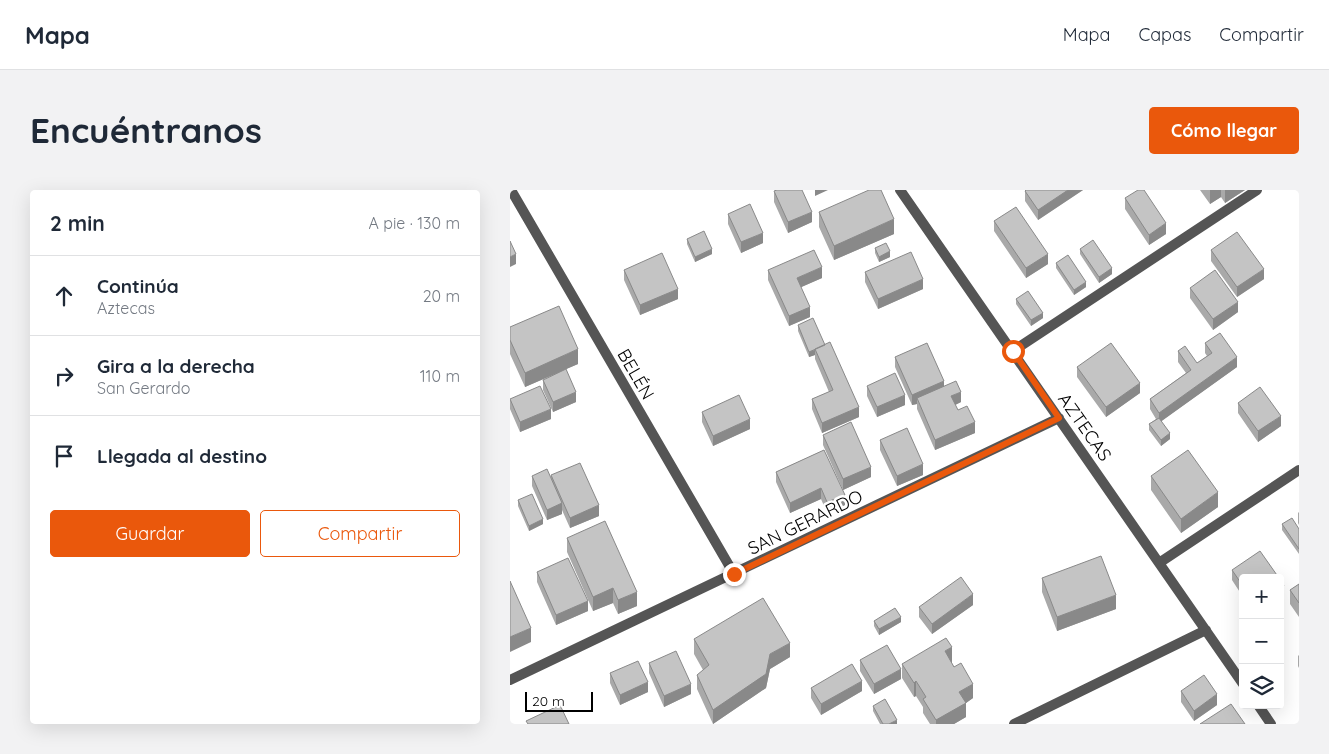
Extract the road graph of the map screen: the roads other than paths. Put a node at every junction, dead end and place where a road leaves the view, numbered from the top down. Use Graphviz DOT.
graph roads {
  1 [pos="511,190"];
  2 [pos="900,190"];
  3 [pos="1257,190"];
  4 [pos="1013,351"];
  5 [pos="1059,418"];
  6 [pos="1299,470"];
  7 [pos="1159,563"];
  8 [pos="734,574"];
  9 [pos="1206,630"];
  10 [pos="1239,678"];
  11 [pos="510,680"];
  12 [pos="1261,709"];
  13 [pos="1014,724"];
  14 [pos="1271,724"];
  1 -- 8 [label="street, BELÉN"];
  2 -- 4 [label="street, AZTECAS"];
  3 -- 4 [label="street"];
  4 -- 5 [label="street, AZTECAS"];
  5 -- 7 [label="street, AZTECAS"];
  5 -- 8 [label="street, SAN GERARDO"];
  6 -- 7 [label="street"];
  7 -- 9 [label="street, AZTECAS"];
  8 -- 11 [label="street, SAN GERARDO"];
  9 -- 10 [label="street, AZTECAS"];
  9 -- 13 [label="street"];
  12 -- 14 [label="street"];
}
